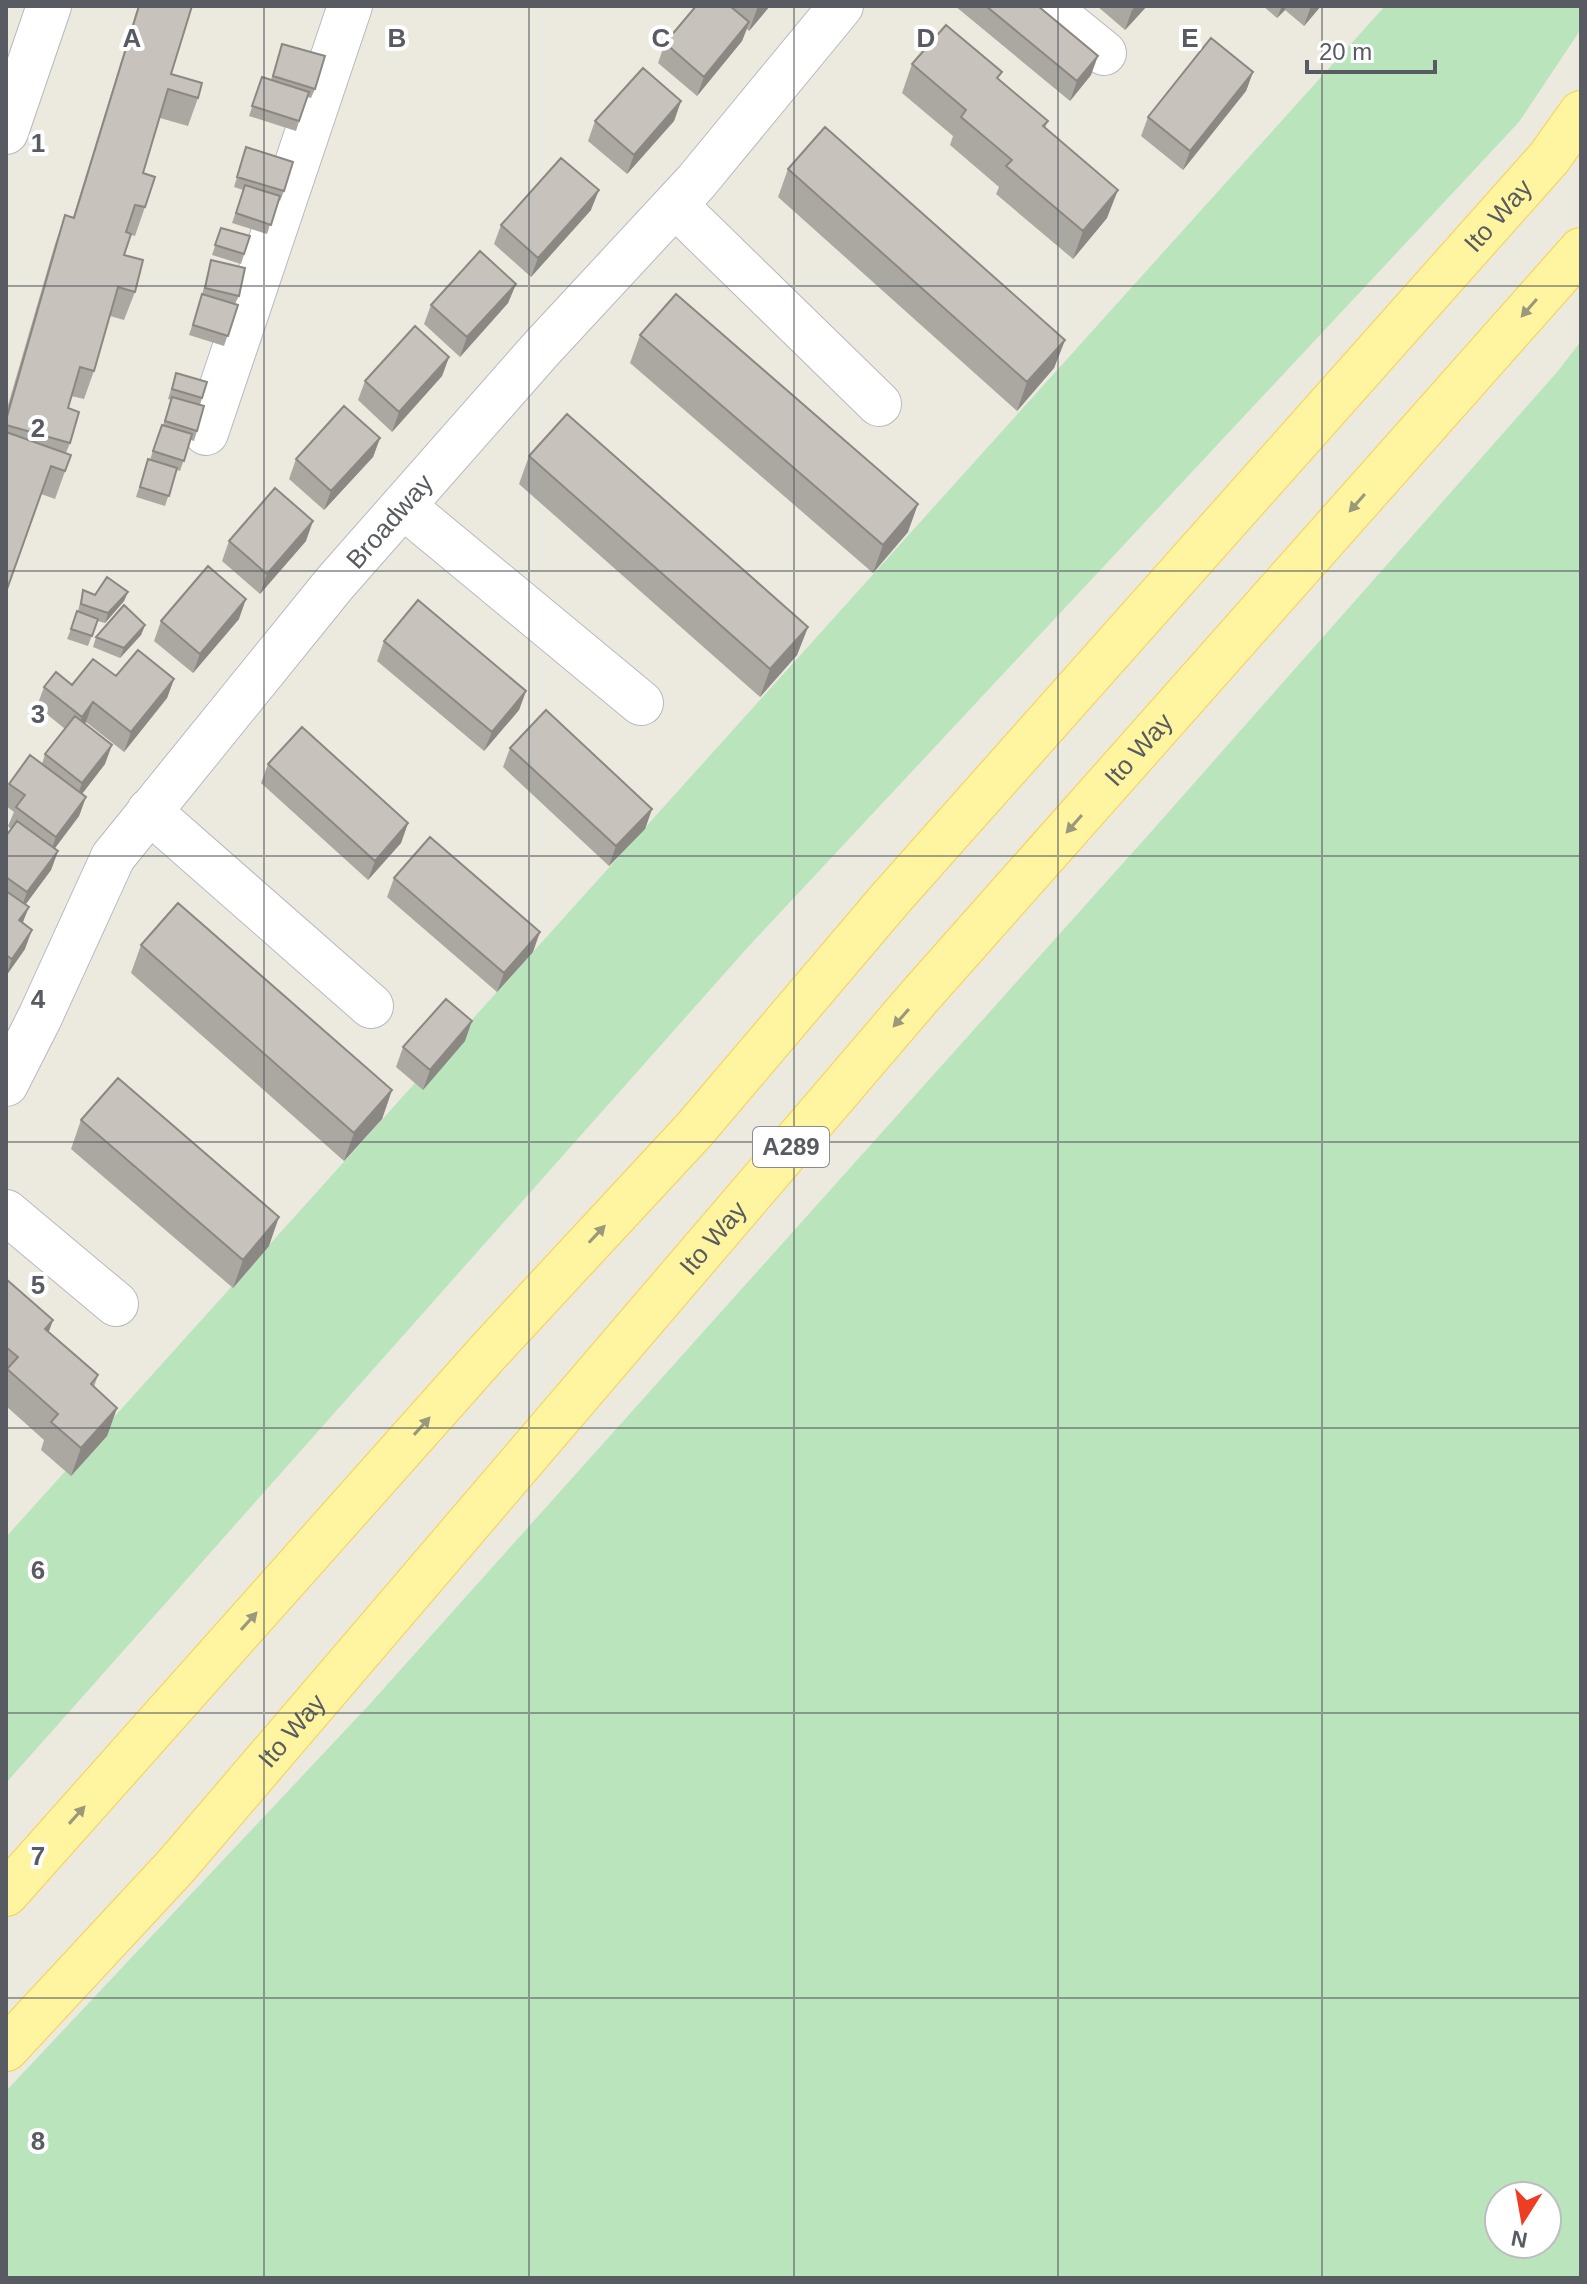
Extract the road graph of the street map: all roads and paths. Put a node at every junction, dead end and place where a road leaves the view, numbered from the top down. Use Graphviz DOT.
graph roads {
  1 [pos="49,6"];
  2 [pos="350,6"];
  3 [pos="841,6"];
  4 [pos="1046,6"];
  5 [pos="1104,53"];
  6 [pos="1581,113"];
  7 [pos="6,132"];
  8 [pos="675,205"];
  9 [pos="1581,250"];
  10 [pos="879,404"];
  11 [pos="206,433"];
  12 [pos="403,506"];
  13 [pos="641,703"];
  14 [pos="149,811"];
  15 [pos="371,1006"];
  16 [pos="6,1084"];
  17 [pos="6,1212"];
  18 [pos="116,1304"];
  19 [pos="6,1894"];
  20 [pos="6,2049"];
  1 -- 7 [label="street"];
  2 -- 11 [label="street"];
  3 -- 8 [label="street, Broadway"];
  4 -- 5 [label="street"];
  19 -- 6 [label="main road, Ito Way, one-way"];
  8 -- 10 [label="street"];
  8 -- 12 [label="street, Broadway"];
  9 -- 20 [label="main road, Ito Way / A289, one-way"];
  12 -- 13 [label="street"];
  12 -- 14 [label="street, Broadway"];
  14 -- 15 [label="street"];
  14 -- 16 [label="street, Broadway"];
  17 -- 18 [label="street"];
}
